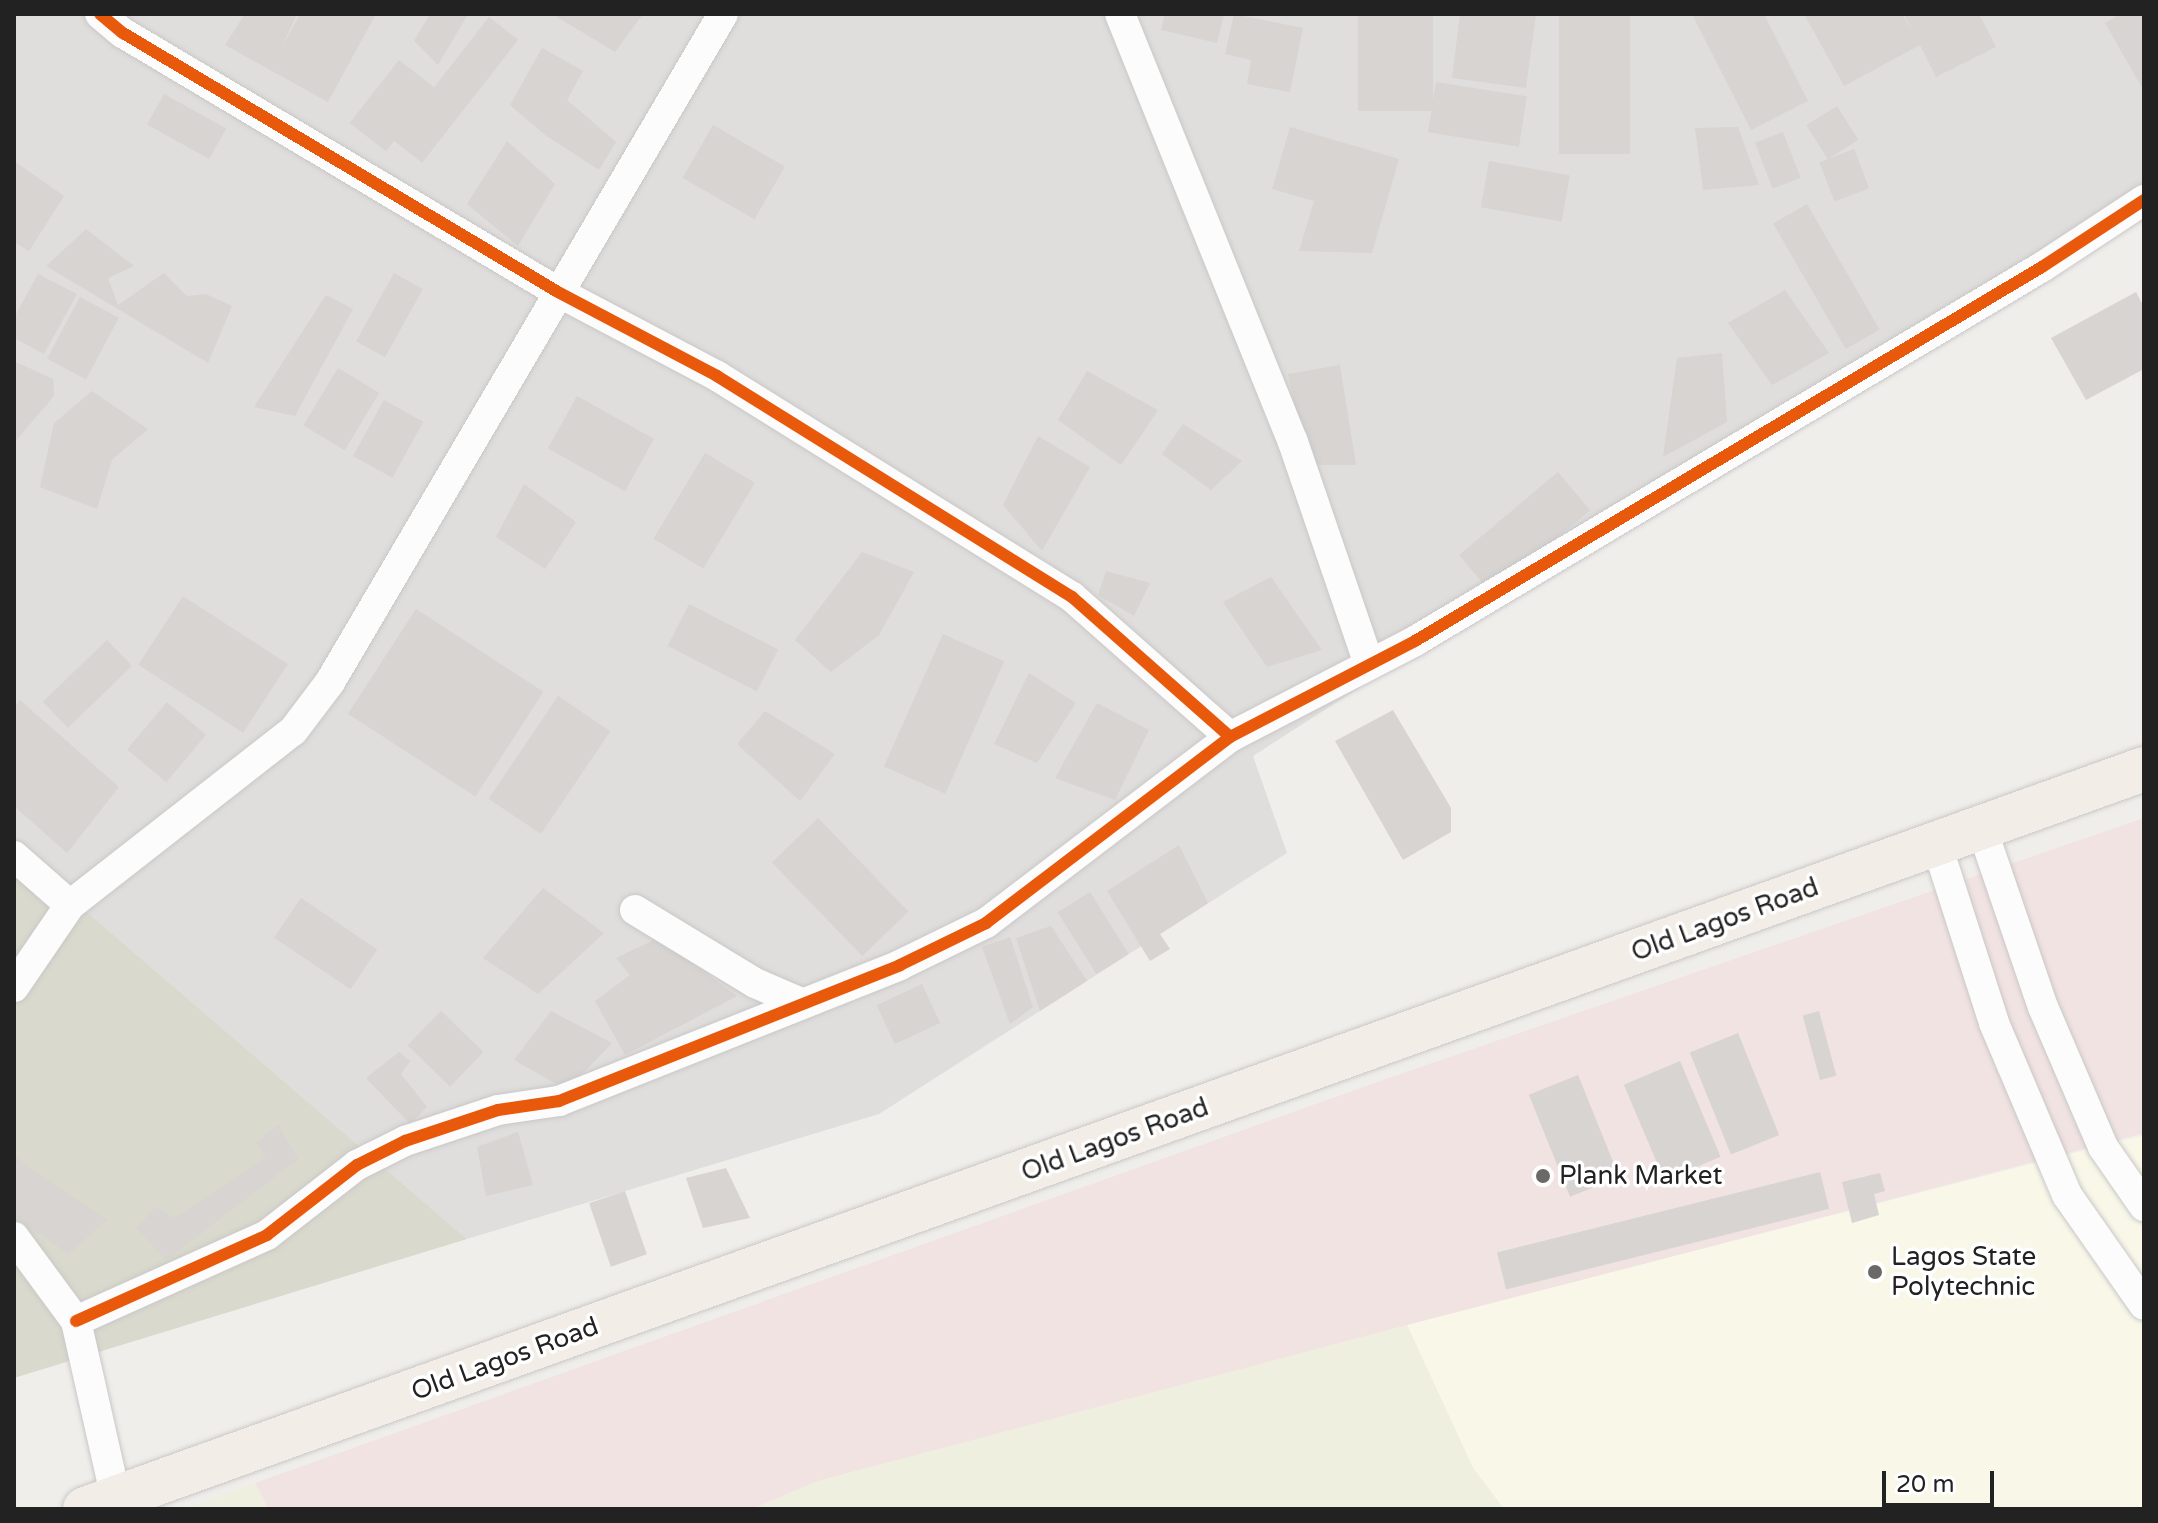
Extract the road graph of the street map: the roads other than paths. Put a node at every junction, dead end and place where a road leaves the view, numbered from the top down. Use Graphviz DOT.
graph roads {
  1 [pos="100,14"];
  2 [pos="723,14"];
  3 [pos="1120,14"];
  4 [pos="2144,200"];
  5 [pos="558,292"];
  6 [pos="1369,664"];
  7 [pos="1230,737"];
  8 [pos="2144,769"];
  9 [pos="1982,829"];
  10 [pos="1936,842"];
  11 [pos="14,856"];
  12 [pos="70,905"];
  13 [pos="635,910"];
  14 [pos="14,987"];
  15 [pos="799,1002"];
  16 [pos="2144,1206"];
  17 [pos="14,1237"];
  18 [pos="2144,1305"];
  19 [pos="76,1321"];
  20 [pos="101,1504"];
  1 -- 5 [label="street"];
  2 -- 5 [label="street"];
  3 -- 6 [label="street"];
  4 -- 6 [label="street"];
  5 -- 7 [label="street"];
  5 -- 12 [label="street"];
  6 -- 7 [label="street"];
  7 -- 15 [label="street"];
  8 -- 9 [label="main road, Old Lagos Road"];
  9 -- 10 [label="main road, Old Lagos Road"];
  9 -- 16 [label="street"];
  10 -- 18 [label="street"];
  10 -- 20 [label="main road, Old Lagos Road"];
  11 -- 12 [label="street"];
  12 -- 14 [label="street"];
  13 -- 15 [label="street"];
  15 -- 19 [label="street"];
  17 -- 19 [label="street"];
  19 -- 20 [label="street"];
}
